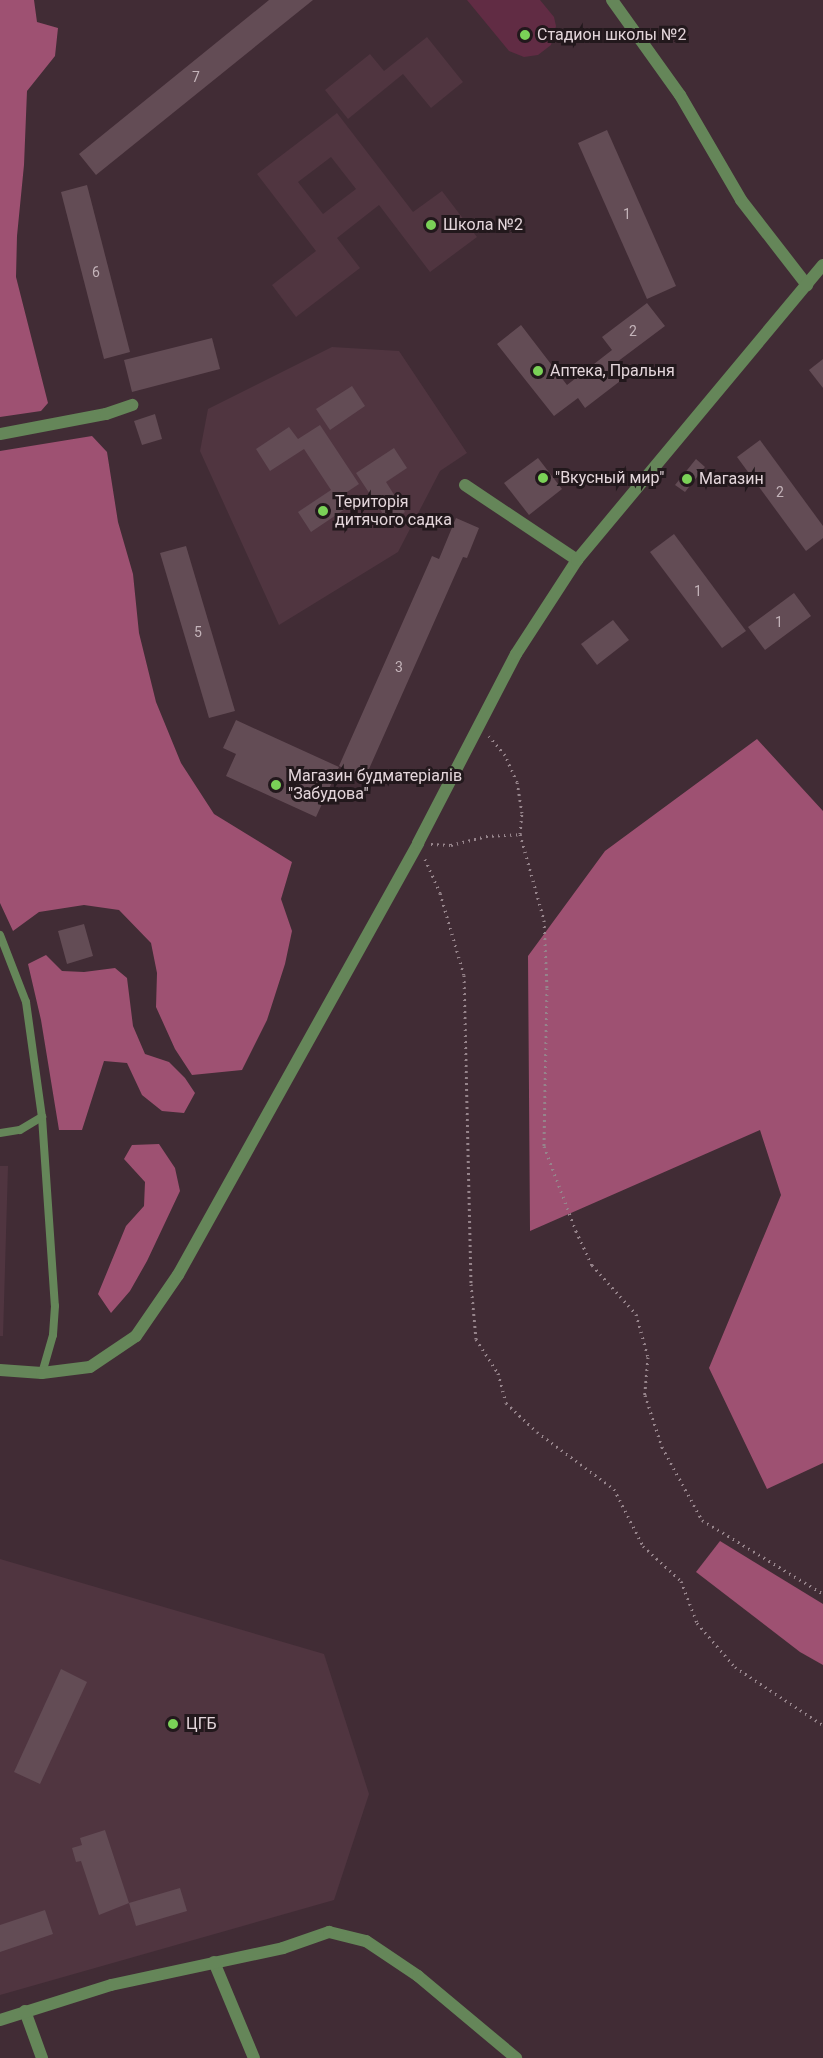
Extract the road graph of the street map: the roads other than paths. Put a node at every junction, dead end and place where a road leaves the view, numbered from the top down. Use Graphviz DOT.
graph roads {
  1 [pos="612,0"];
  2 [pos="823,265"];
  3 [pos="807,285"];
  4 [pos="132,405"];
  5 [pos="0,434"];
  6 [pos="465,486"];
  7 [pos="577,560"];
  8 [pos="0,936"];
  9 [pos="42,1117"];
  10 [pos="0,1132"];
  11 [pos="0,1370"];
  12 [pos="42,1373"];
  13 [pos="214,1962"];
  14 [pos="26,2011"];
  15 [pos="0,2020"];
  16 [pos="42,2058"];
  17 [pos="254,2058"];
  18 [pos="516,2058"];
  1 -- 3 [label="street"];
  2 -- 3 [label="street"];
  3 -- 7 [label="street"];
  4 -- 5 [label="street"];
  6 -- 7 [label="street"];
  7 -- 12 [label="street"];
  8 -- 9 [label="lane"];
  9 -- 10 [label="lane"];
  9 -- 12 [label="lane"];
  11 -- 12 [label="street"];
  13 -- 14 [label="street"];
  13 -- 17 [label="street"];
  13 -- 18 [label="street"];
  14 -- 15 [label="street"];
  14 -- 16 [label="street"];
}
